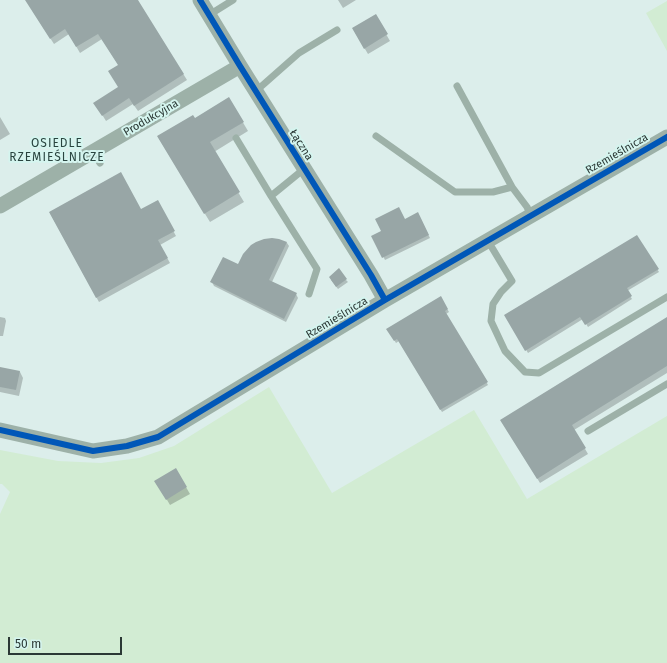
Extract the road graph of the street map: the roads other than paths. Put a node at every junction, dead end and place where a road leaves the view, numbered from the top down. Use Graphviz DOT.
graph roads {
  1 [pos="200,0"];
  2 [pos="233,0"];
  3 [pos="210,15"];
  4 [pos="337,30"];
  5 [pos="240,66"];
  6 [pos="457,86"];
  7 [pos="256,91"];
  8 [pos="376,136"];
  9 [pos="667,136"];
  10 [pos="236,138"];
  11 [pos="304,169"];
  12 [pos="512,187"];
  13 [pos="271,196"];
  14 [pos="0,206"];
  15 [pos="531,216"];
  16 [pos="488,241"];
  17 [pos="309,294"];
  18 [pos="667,297"];
  19 [pos="385,300"];
  20 [pos="667,384"];
  21 [pos="0,430"];
  22 [pos="588,431"];
  1 -- 3 [label="street, Łączna"];
  2 -- 3 [label="lane"];
  3 -- 5 [label="street, Łączna"];
  4 -- 7 [label="lane"];
  5 -- 7 [label="street, Łączna"];
  5 -- 14 [label="street, Produkcyjna"];
  6 -- 12 [label="lane"];
  7 -- 11 [label="street, Łączna"];
  8 -- 12 [label="lane"];
  9 -- 15 [label="street, Rzemieślnicza"];
  10 -- 13 [label="lane"];
  11 -- 13 [label="lane"];
  11 -- 19 [label="street, Łączna"];
  12 -- 15 [label="lane"];
  13 -- 17 [label="lane"];
  15 -- 16 [label="street, Rzemieślnicza"];
  16 -- 18 [label="lane"];
  16 -- 19 [label="street, Rzemieślnicza"];
  19 -- 21 [label="street, Rzemieślnicza"];
  20 -- 22 [label="lane"];
}
